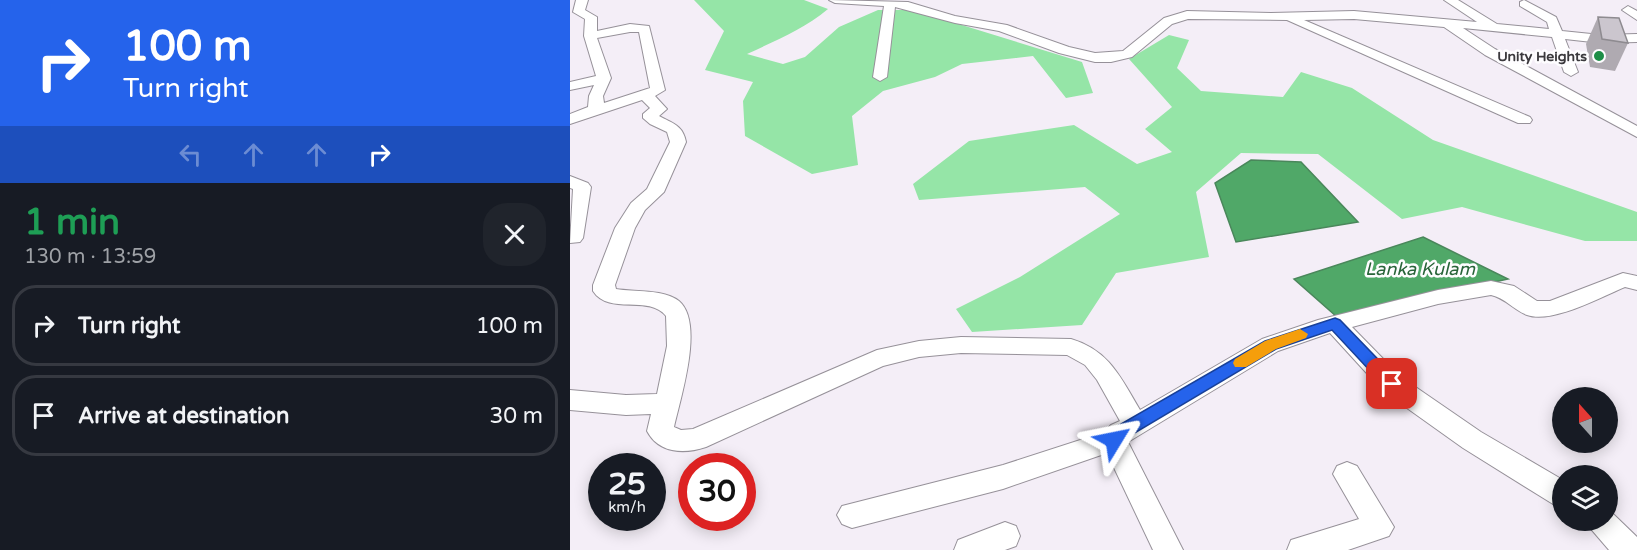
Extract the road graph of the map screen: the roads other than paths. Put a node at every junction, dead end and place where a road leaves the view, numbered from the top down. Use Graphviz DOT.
graph roads {
  1 [pos="836,0"];
  2 [pos="1450,0"];
  3 [pos="890,2"];
  4 [pos="1524,4"];
  5 [pos="1340,5"];
  6 [pos="577,8"];
  7 [pos="1354,15"];
  8 [pos="1286,16"];
  9 [pos="1448,24"];
  10 [pos="1492,27"];
  11 [pos="1558,35"];
  12 [pos="590,36"];
  13 [pos="1637,38"];
  14 [pos="1572,72"];
  15 [pos="880,77"];
  16 [pos="604,78"];
  17 [pos="570,86"];
  18 [pos="646,95"];
  19 [pos="596,110"];
  20 [pos="570,119"];
  21 [pos="1524,120"];
  22 [pos="1637,132"];
  23 [pos="570,182"];
  24 [pos="575,214"];
  25 [pos="573,238"];
  26 [pos="1637,283"];
  27 [pos="1335,324"];
  28 [pos="570,400"];
  29 [pos="666,404"];
  30 [pos="1125,432"];
  31 [pos="1347,474"];
  32 [pos="1552,488"];
  33 [pos="852,515"];
  34 [pos="1611,531"];
  35 [pos="1005,536"];
  36 [pos="969,550"];
  37 [pos="1168,550"];
  38 [pos="1302,550"];
  39 [pos="1629,550"];
  1 -- 3 [label="street"];
  2 -- 10 [label="street"];
  3 -- 8 [label="street"];
  3 -- 15 [label="street"];
  4 -- 11 [label="street"];
  5 -- 7 [label="street"];
  6 -- 12 [label="street"];
  7 -- 8 [label="street"];
  7 -- 9 [label="street"];
  8 -- 21 [label="street"];
  9 -- 10 [label="street"];
  9 -- 22 [label="street"];
  10 -- 11 [label="street"];
  11 -- 13 [label="street"];
  11 -- 14 [label="street"];
  12 -- 16 [label="street"];
  12 -- 18 [label="street"];
  16 -- 17 [label="street"];
  16 -- 19 [label="street"];
  18 -- 19 [label="street"];
  18 -- 29 [label="street"];
  19 -- 20 [label="street"];
  23 -- 24 [label="street"];
  24 -- 25 [label="street"];
  26 -- 27 [label="street"];
  27 -- 30 [label="street"];
  27 -- 32 [label="street"];
  28 -- 29 [label="street"];
  29 -- 30 [label="street"];
  30 -- 33 [label="street"];
  30 -- 37 [label="street"];
  31 -- 38 [label="street"];
  34 -- 39 [label="street"];
  35 -- 36 [label="street"];
}
